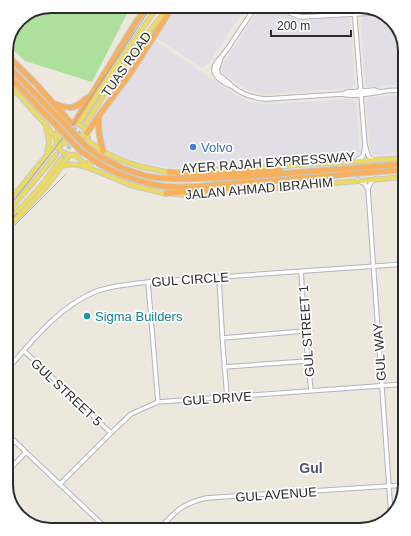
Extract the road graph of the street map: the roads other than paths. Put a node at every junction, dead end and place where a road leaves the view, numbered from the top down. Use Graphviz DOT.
graph roads {
  1 [pos="143,13"];
  2 [pos="153,13"];
  3 [pos="164,13"];
  4 [pos="169,13"];
  5 [pos="251,13"];
  6 [pos="290,13"];
  7 [pos="363,13"];
  8 [pos="355,14"];
  9 [pos="13,61"];
  10 [pos="13,71"];
  11 [pos="13,80"];
  12 [pos="13,89"];
  13 [pos="398,91"];
  14 [pos="361,93"];
  15 [pos="91,94"];
  16 [pos="54,104"];
  17 [pos="100,114"];
  18 [pos="81,120"];
  19 [pos="72,123"];
  20 [pos="86,123"];
  21 [pos="45,124"];
  22 [pos="87,133"];
  23 [pos="56,137"];
  24 [pos="88,141"];
  25 [pos="57,145"];
  26 [pos="365,145"];
  27 [pos="101,154"];
  28 [pos="56,155"];
  29 [pos="70,155"];
  30 [pos="75,155"];
  31 [pos="398,158"];
  32 [pos="61,159"];
  33 [pos="375,160"];
  34 [pos="356,161"];
  35 [pos="41,162"];
  36 [pos="398,165"];
  37 [pos="62,166"];
  38 [pos="91,169"];
  39 [pos="325,170"];
  40 [pos="398,170"];
  41 [pos="169,172"];
  42 [pos="398,177"];
  43 [pos="376,179"];
  44 [pos="357,180"];
  45 [pos="252,183"];
  46 [pos="368,189"];
  47 [pos="166,193"];
  48 [pos="13,194"];
  49 [pos="13,206"];
  50 [pos="13,215"];
  51 [pos="13,222"];
  52 [pos="398,265"];
  53 [pos="374,267"];
  54 [pos="301,271"];
  55 [pos="219,278"];
  56 [pos="148,282"];
  57 [pos="305,331"];
  58 [pos="222,338"];
  59 [pos="24,351"];
  60 [pos="308,361"];
  61 [pos="13,363"];
  62 [pos="224,367"];
  63 [pos="398,385"];
  64 [pos="382,386"];
  65 [pos="311,392"];
  66 [pos="227,397"];
  67 [pos="158,402"];
  68 [pos="111,432"];
  69 [pos="13,440"];
  70 [pos="26,452"];
  71 [pos="13,466"];
  72 [pos="60,484"];
  73 [pos="398,485"];
  74 [pos="389,486"];
  75 [pos="390,507"];
  76 [pos="101,523"];
  77 [pos="165,523"];
  1 -- 15 [label="highway"];
  2 -- 18 [label="main road, TUAS ROAD"];
  3 -- 20 [label="main road, TUAS ROAD"];
  4 -- 17 [label="highway"];
  5 -- 14 [label="street"];
  6 -- 8 [label="street"];
  7 -- 8 [label="street"];
  8 -- 14 [label="street"];
  9 -- 16 [label="highway"];
  10 -- 27 [label="highway, AYER RAJAH EXPRESSWAY, bridge"];
  11 -- 45 [label="highway, AYER RAJAH EXPRESSWAY, bridge"];
  12 -- 21 [label="main road"];
  13 -- 14 [label="street"];
  14 -- 26 [label="street"];
  15 -- 16 [label="highway"];
  15 -- 19 [label="highway"];
  16 -- 19 [label="highway"];
  17 -- 22 [label="highway"];
  17 -- 27 [label="highway"];
  19 -- 22 [label="main road"];
  19 -- 23 [label="main road"];
  21 -- 23 [label="main road"];
  21 -- 35 [label="main road"];
  22 -- 23 [label="main road"];
  22 -- 24 [label="main road"];
  23 -- 25 [label="main road"];
  24 -- 25 [label="main road"];
  24 -- 27 [label="main road, JALAN AHMAD IBRAHIM"];
  24 -- 30 [label="main road"];
  25 -- 29 [label="main road"];
  25 -- 35 [label="main road"];
  26 -- 33 [label="street"];
  26 -- 34 [label="street"];
  27 -- 38 [label="main road"];
  27 -- 39 [label="highway, AYER RAJAH EXPRESSWAY"];
  27 -- 41 [label="main road, JALAN AHMAD IBRAHIM"];
  28 -- 49 [label="main road"];
  29 -- 30 [label="main road"];
  29 -- 37 [label="main road"];
  30 -- 38 [label="main road, JALAN AHMAD IBRAHIM"];
  31 -- 33 [label="main road, JALAN AHMAD IBRAHIM"];
  32 -- 50 [label="main road"];
  33 -- 34 [label="main road, JALAN AHMAD IBRAHIM"];
  34 -- 41 [label="main road, JALAN AHMAD IBRAHIM"];
  35 -- 48 [label="main road"];
  36 -- 39 [label="highway, AYER RAJAH EXPRESSWAY"];
  37 -- 38 [label="main road"];
  37 -- 51 [label="main road"];
  38 -- 47 [label="main road, JALAN AHMAD IBRAHIM"];
  39 -- 41 [label="highway"];
  40 -- 45 [label="highway, AYER RAJAH EXPRESSWAY"];
  42 -- 43 [label="main road, JALAN AHMAD IBRAHIM"];
  43 -- 44 [label="main road, JALAN AHMAD IBRAHIM"];
  43 -- 46 [label="street"];
  44 -- 46 [label="street"];
  44 -- 47 [label="main road, JALAN AHMAD IBRAHIM"];
  45 -- 47 [label="highway"];
  46 -- 53 [label="street, GUL WAY"];
  52 -- 53 [label="street, GUL CIRCLE"];
  53 -- 54 [label="street, GUL CIRCLE"];
  53 -- 64 [label="street, GUL WAY"];
  54 -- 55 [label="street, GUL CIRCLE"];
  54 -- 57 [label="street, GUL STREET 1"];
  55 -- 56 [label="street, GUL CIRCLE"];
  55 -- 58 [label="street"];
  56 -- 59 [label="street, GUL CIRCLE"];
  56 -- 67 [label="street"];
  57 -- 58 [label="street"];
  57 -- 60 [label="street, GUL STREET 1"];
  58 -- 62 [label="street"];
  59 -- 61 [label="street, GUL CIRCLE"];
  59 -- 68 [label="street, GUL STREET 5"];
  60 -- 62 [label="street"];
  60 -- 65 [label="street, GUL STREET 1"];
  62 -- 66 [label="street"];
  63 -- 64 [label="street, GUL DRIVE"];
  64 -- 65 [label="street, GUL DRIVE"];
  64 -- 74 [label="street, GUL WAY"];
  65 -- 66 [label="street, GUL DRIVE"];
  66 -- 67 [label="street, GUL DRIVE"];
  67 -- 68 [label="street, GUL DRIVE"];
  68 -- 72 [label="street, GUL DRIVE"];
  69 -- 70 [label="street"];
  70 -- 71 [label="street"];
  70 -- 72 [label="street"];
  72 -- 76 [label="street"];
  73 -- 74 [label="street, GUL AVENUE"];
  74 -- 75 [label="street, GUL WAY"];
  74 -- 77 [label="street, GUL AVENUE"];
}
